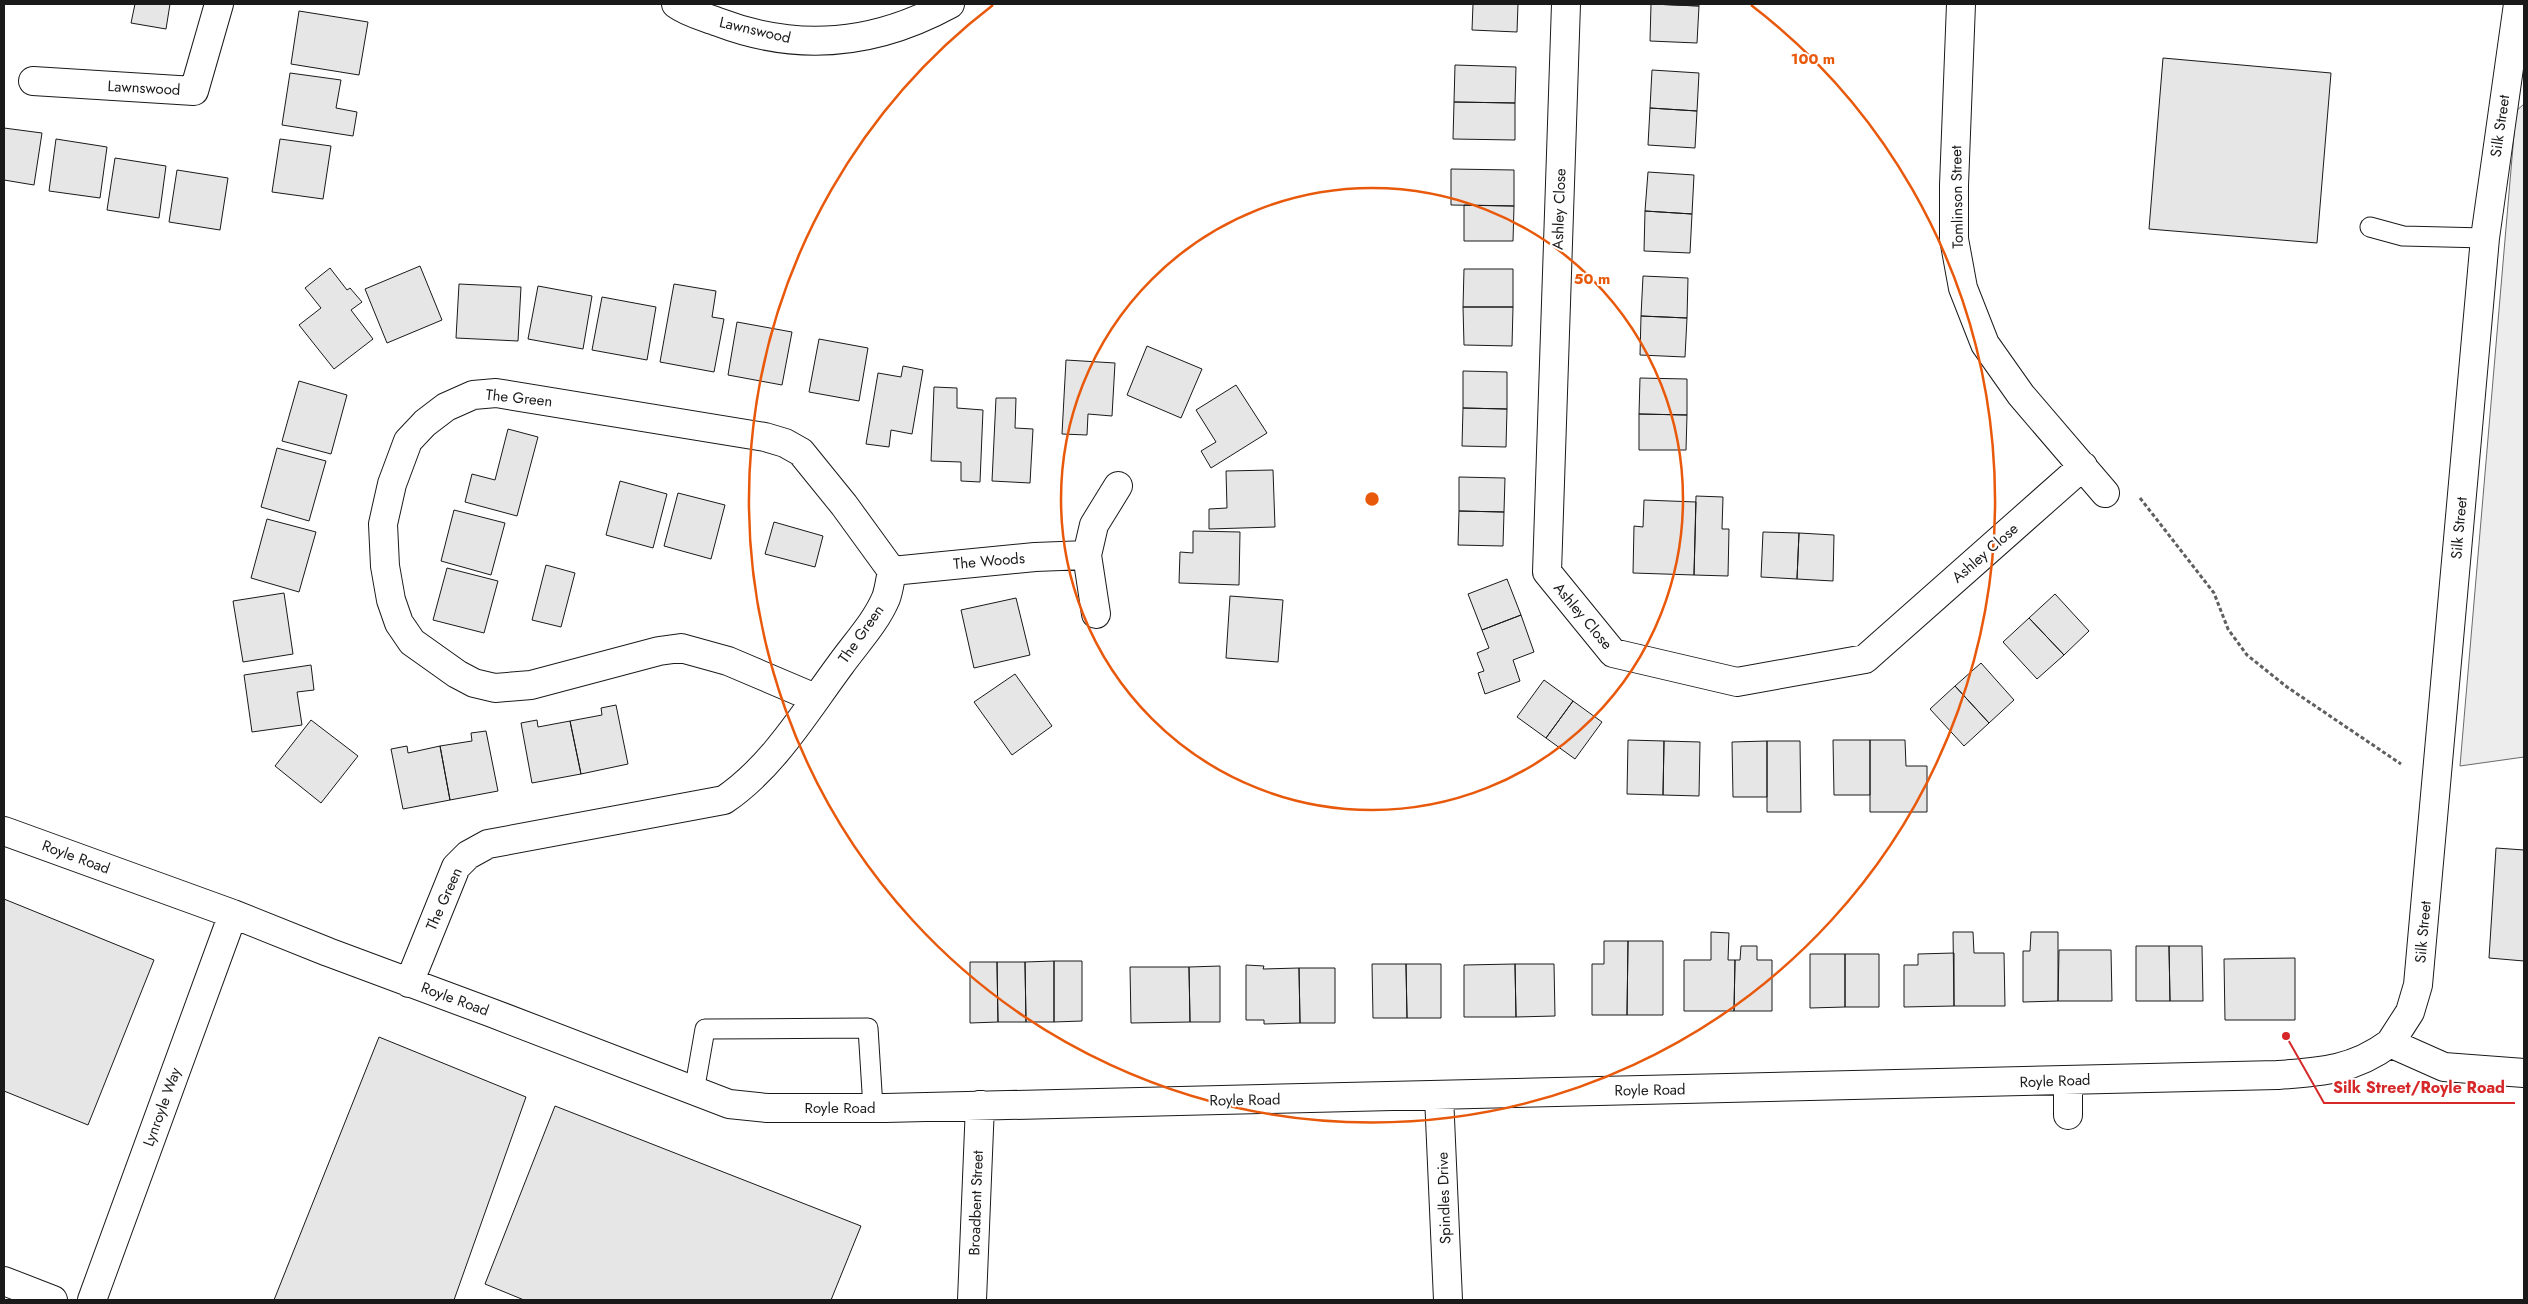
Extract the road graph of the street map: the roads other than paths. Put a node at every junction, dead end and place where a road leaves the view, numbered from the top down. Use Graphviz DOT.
graph roads {
  1 [pos="219,4"];
  2 [pos="676,4"];
  3 [pos="950,4"];
  4 [pos="1566,4"];
  5 [pos="1961,4"];
  6 [pos="2517,5"];
  7 [pos="32,81"];
  8 [pos="2370,227"];
  9 [pos="2485,238"];
  10 [pos="2083,466"];
  11 [pos="1118,486"];
  12 [pos="2105,494"];
  13 [pos="1087,555"];
  14 [pos="892,571"];
  15 [pos="1096,614"];
  16 [pos="815,698"];
  17 [pos="4,831"];
  18 [pos="233,914"];
  19 [pos="409,983"];
  20 [pos="2390,1043"];
  21 [pos="2524,1073"];
  22 [pos="2068,1080"];
  23 [pos="694,1092"];
  24 [pos="1440,1096"];
  25 [pos="980,1105"];
  26 [pos="872,1108"];
  27 [pos="2068,1115"];
  28 [pos="4,1281"];
  29 [pos="53,1300"];
  30 [pos="92,1300"];
  31 [pos="972,1300"];
  32 [pos="1448,1300"];
  1 -- 7 [label="street, Lawnswood"];
  2 -- 3 [label="street, Lawnswood"];
  4 -- 10 [label="street, Ashley Close"];
  5 -- 10 [label="street, Tomlinson Street"];
  6 -- 9 [label="street, Silk Street"];
  8 -- 9 [label="lane"];
  9 -- 20 [label="street, Silk Street"];
  10 -- 12 [label="street, Tomlinson Street"];
  11 -- 13 [label="street"];
  13 -- 14 [label="street, The Woods"];
  13 -- 15 [label="street"];
  14 -- 16 [label="street, The Green"];
  14 -- 16 [label="street, The Green"];
  16 -- 19 [label="street, The Green"];
  17 -- 18 [label="street, Royle Road"];
  18 -- 19 [label="street, Royle Road"];
  18 -- 30 [label="street, Lynroyle Way"];
  19 -- 23 [label="street, Royle Road"];
  20 -- 21 [label="street"];
  20 -- 22 [label="street, Royle Road"];
  22 -- 24 [label="street, Royle Road"];
  22 -- 27 [label="street"];
  23 -- 26 [label="street, Royle Road"];
  23 -- 26 [label="lane"];
  24 -- 25 [label="street, Royle Road"];
  24 -- 32 [label="street, Spindles Drive"];
  25 -- 26 [label="street, Royle Road"];
  25 -- 31 [label="street, Broadbent Street"];
  28 -- 29 [label="street"];
}
